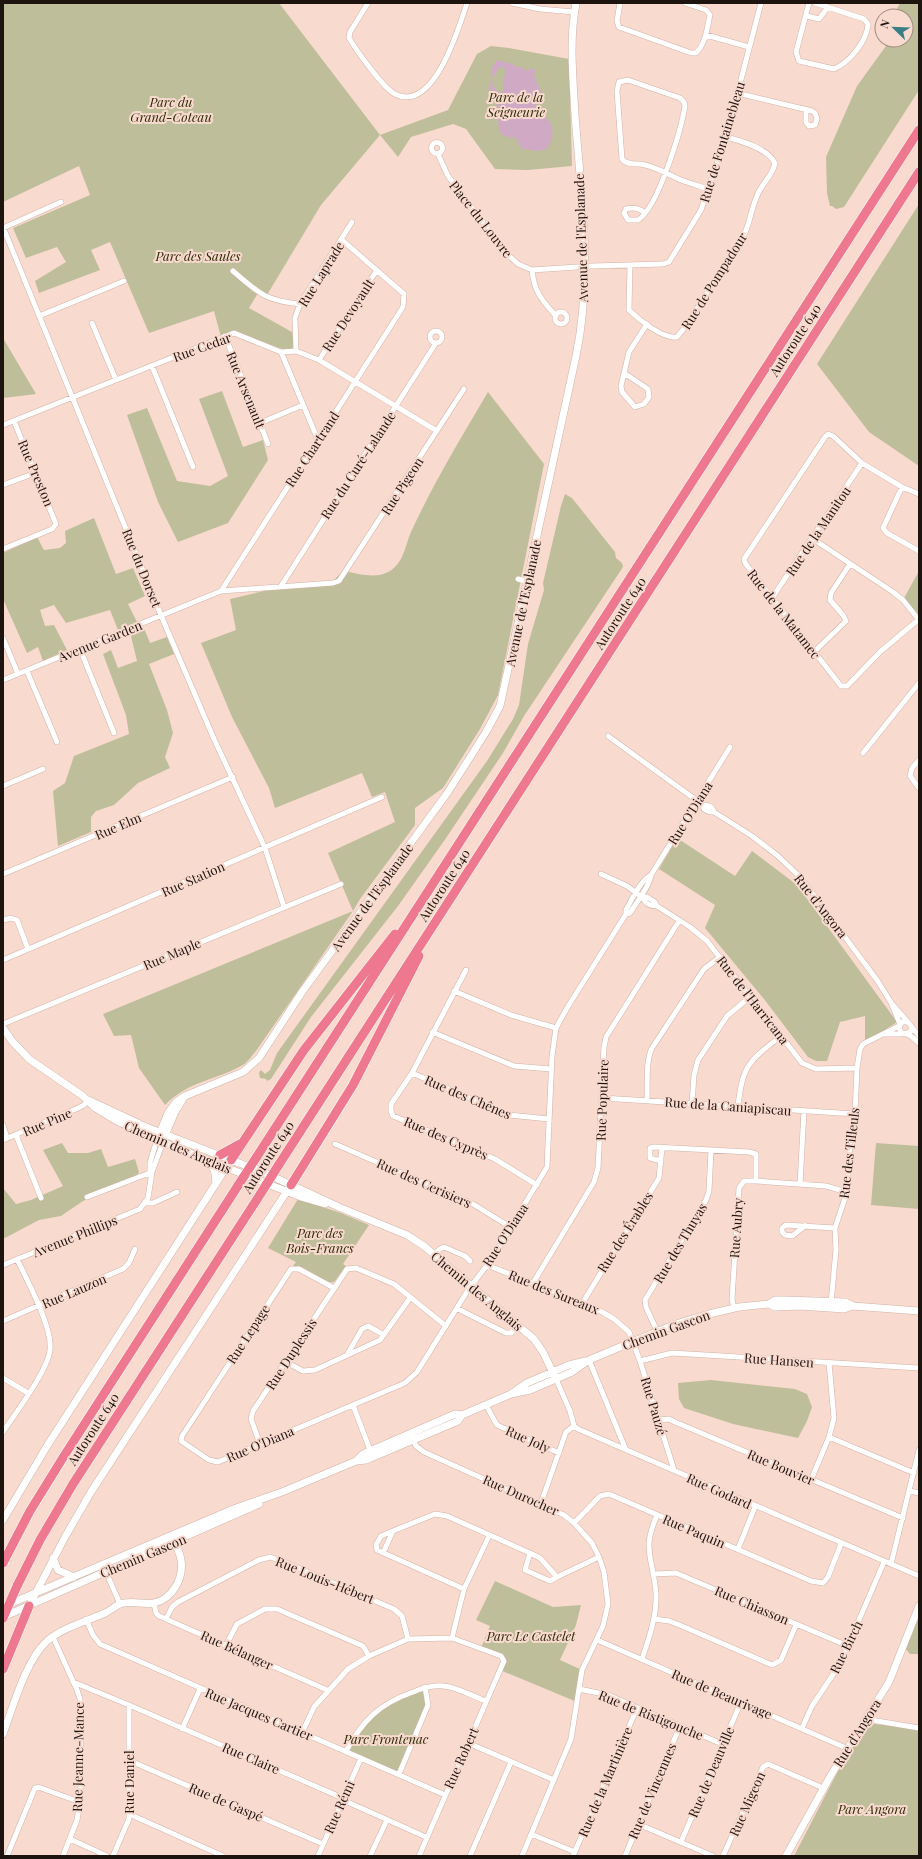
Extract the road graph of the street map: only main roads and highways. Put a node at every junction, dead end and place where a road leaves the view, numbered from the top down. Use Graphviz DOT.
graph roads {
  1 [pos="919,130"];
  2 [pos="919,172"];
  3 [pos="420,904"];
  4 [pos="444,909"];
  5 [pos="243,1141"];
  6 [pos="220,1155"];
  7 [pos="229,1164"];
  8 [pos="289,1188"];
  9 [pos="3,1563"];
  10 [pos="29,1606"];
  11 [pos="3,1618"];
  12 [pos="3,1669"];
  1 -- 3 [label="highway, Autoroute 640"];
  2 -- 4 [label="highway, Autoroute 640"];
  3 -- 5 [label="highway"];
  3 -- 9 [label="highway, Autoroute 640, bridge"];
  4 -- 8 [label="highway"];
  4 -- 11 [label="highway, Autoroute 640, bridge"];
  5 -- 6 [label="highway"];
  5 -- 7 [label="highway"];
  10 -- 12 [label="highway"];
}
